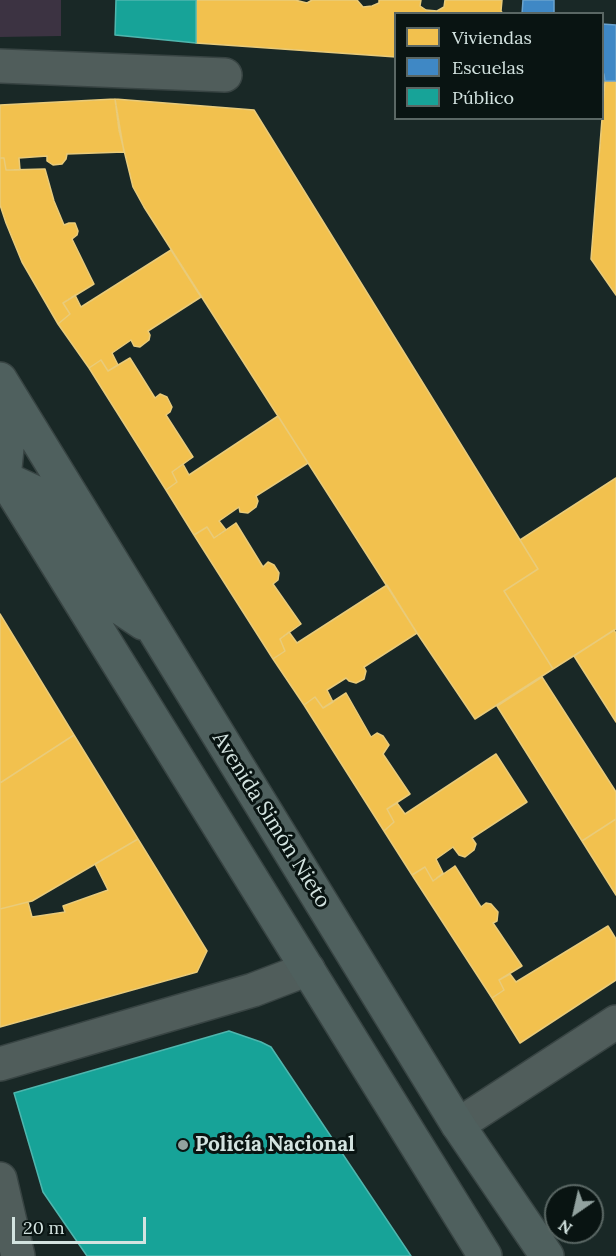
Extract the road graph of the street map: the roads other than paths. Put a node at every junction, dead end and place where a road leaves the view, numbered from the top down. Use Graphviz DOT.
graph roads {
  1 [pos="0,66"];
  2 [pos="225,75"];
  3 [pos="0,379"];
  4 [pos="0,425"];
  5 [pos="1,476"];
  6 [pos="153,630"];
  7 [pos="259,801"];
  8 [pos="308,969"];
  9 [pos="616,1022"];
  10 [pos="0,1064"];
  11 [pos="458,1125"];
  12 [pos="0,1179"];
  13 [pos="18,1256"];
  14 [pos="485,1256"];
  15 [pos="547,1256"];
  1 -- 2 [label="street"];
  3 -- 6 [label="main road, Avenida Simón Nieto"];
  4 -- 5 [label="main road"];
  5 -- 6 [label="main road"];
  5 -- 8 [label="main road"];
  6 -- 7 [label="main road, Avenida Simón Nieto"];
  7 -- 8 [label="main road"];
  7 -- 11 [label="main road, Avenida Simón Nieto"];
  8 -- 10 [label="street"];
  8 -- 11 [label="main road"];
  8 -- 14 [label="main road"];
  9 -- 11 [label="street"];
  11 -- 15 [label="main road, Avenida Simón Nieto"];
  12 -- 13 [label="street"];
}
